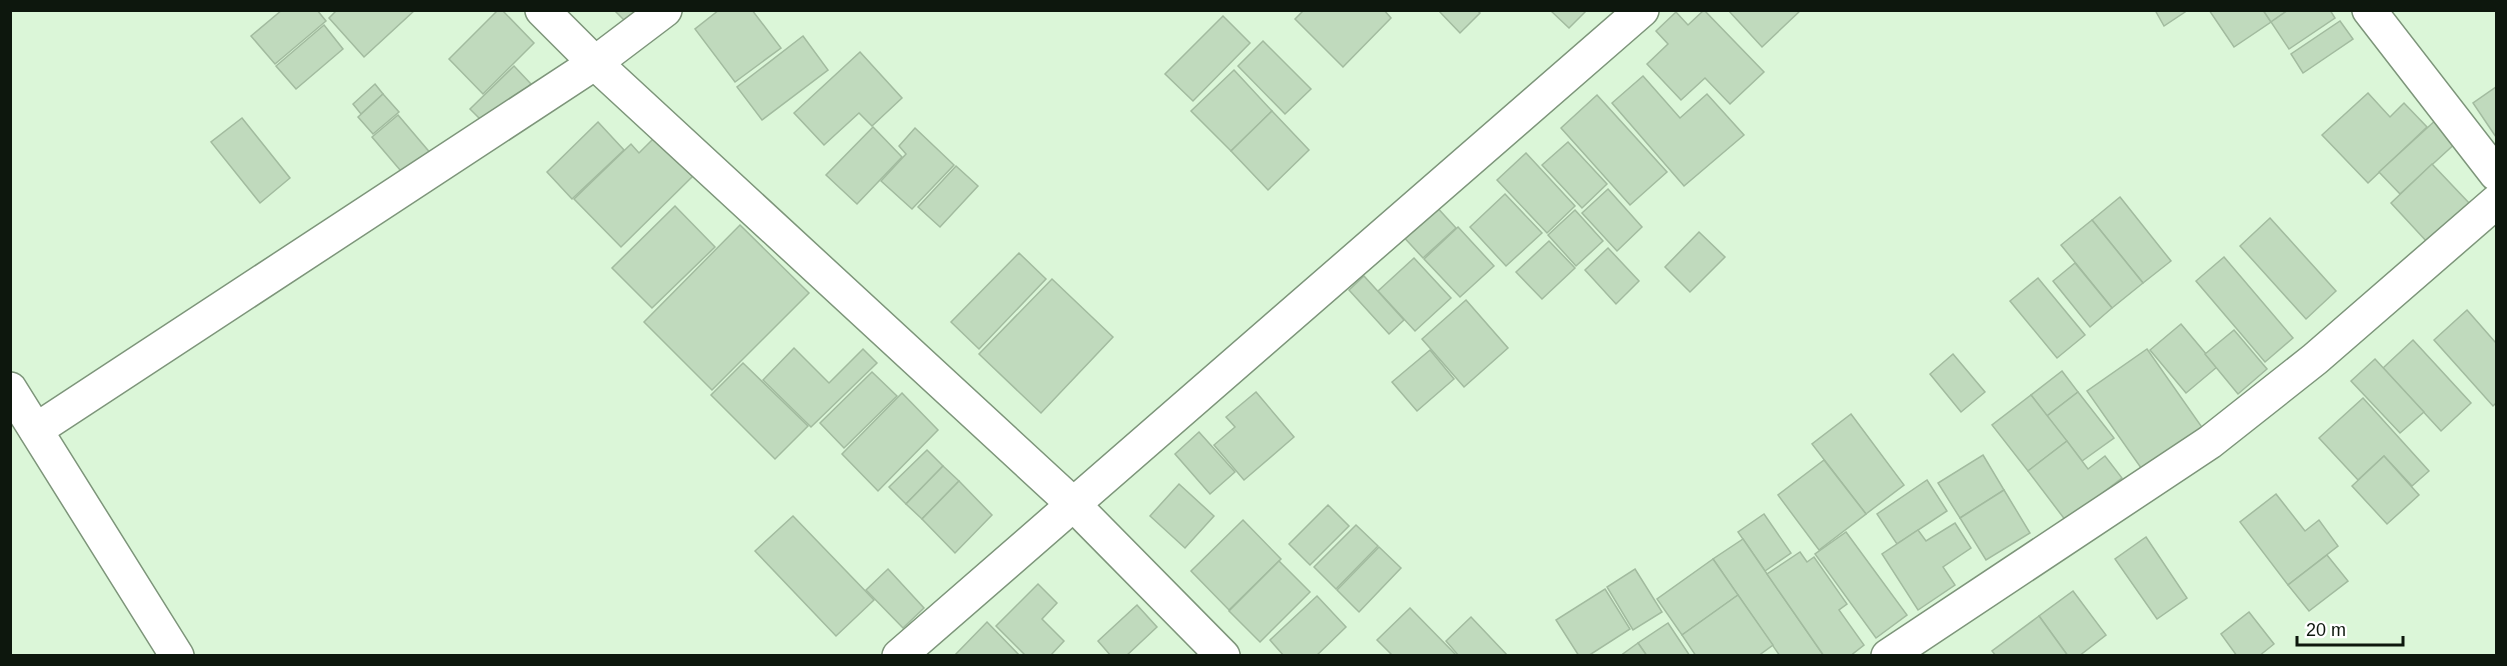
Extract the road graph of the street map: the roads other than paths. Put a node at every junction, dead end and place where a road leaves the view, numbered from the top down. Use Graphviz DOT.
graph roads {
  1 [pos="542,10"];
  2 [pos="665,10"];
  3 [pos="1642,10"];
  4 [pos="2369,10"];
  5 [pos="595,63"];
  6 [pos="2496,174"];
  7 [pos="2496,202"];
  8 [pos="10,389"];
  9 [pos="36,430"];
  10 [pos="1074,505"];
  11 [pos="177,656"];
  12 [pos="899,656"];
  13 [pos="1224,656"];
  14 [pos="1888,656"];
  1 -- 5 [label="street"];
  2 -- 5 [label="street"];
  3 -- 10 [label="street"];
  4 -- 6 [label="street"];
  5 -- 9 [label="street"];
  5 -- 10 [label="street"];
  7 -- 14 [label="street"];
  8 -- 9 [label="street"];
  9 -- 11 [label="street"];
  10 -- 12 [label="street"];
  10 -- 13 [label="street"];
}
